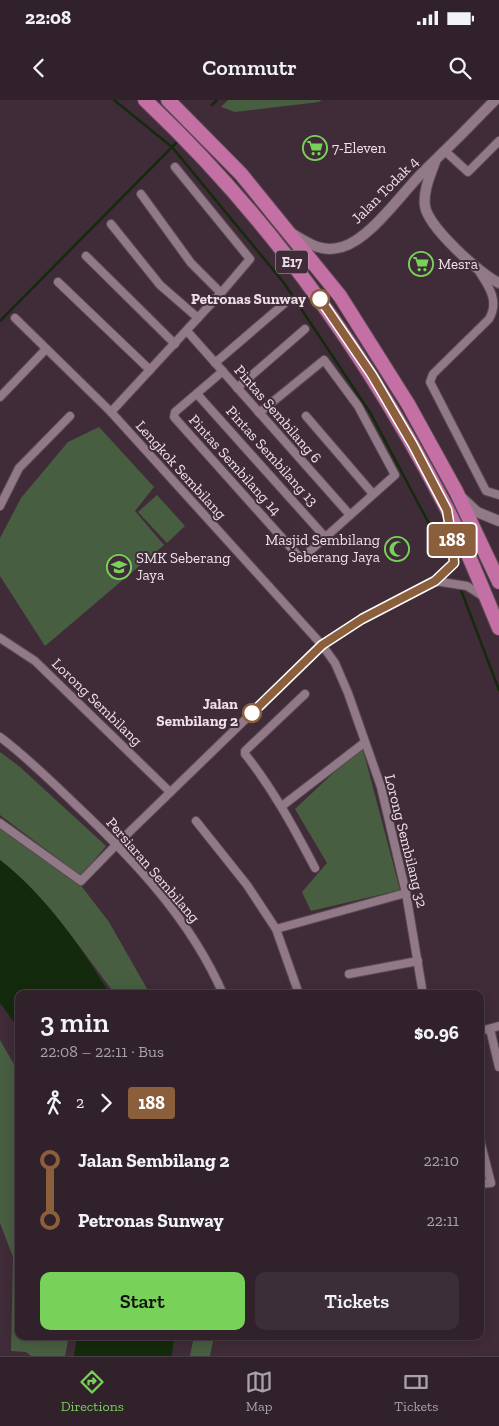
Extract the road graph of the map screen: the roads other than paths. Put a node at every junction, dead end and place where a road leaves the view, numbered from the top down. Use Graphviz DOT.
graph roads {
  1 [pos="145,100"];
  2 [pos="168,100"];
  3 [pos="495,100"];
  4 [pos="499,141"];
  5 [pos="446,151"];
  6 [pos="436,161"];
  7 [pos="175,167"];
  8 [pos="140,194"];
  9 [pos="111,224"];
  10 [pos="289,231"];
  11 [pos="86,256"];
  12 [pos="477,267"];
  13 [pos="58,282"];
  14 [pos="499,283"];
  15 [pos="222,293"];
  16 [pos="285,303"];
  17 [pos="15,318"];
  18 [pos="198,318"];
  19 [pos="305,329"];
  20 [pos="187,331"];
  21 [pos="174,344"];
  22 [pos="46,350"];
  23 [pos="215,362"];
  24 [pos="150,370"];
  25 [pos="223,371"];
  26 [pos="237,388"];
  27 [pos="197,394"];
  28 [pos="0,397"];
  29 [pos="111,412"];
  30 [pos="259,413"];
  31 [pos="70,416"];
  32 [pos="306,416"];
  33 [pos="456,492"];
  34 [pos="374,494"];
  35 [pos="499,495"];
  36 [pos="0,506"];
  37 [pos="447,510"];
  38 [pos="350,515"];
  39 [pos="499,521"];
  40 [pos="326,537"];
  41 [pos="435,581"];
  42 [pos="499,582"];
  43 [pos="486,598"];
  44 [pos="499,628"];
  45 [pos="0,638"];
  46 [pos="322,645"];
  47 [pos="305,694"];
  48 [pos="0,737"];
  49 [pos="364,743"];
  50 [pos="170,792"];
  51 [pos="282,806"];
  52 [pos="196,821"];
  53 [pos="0,823"];
  54 [pos="117,844"];
  55 [pos="315,868"];
  56 [pos="406,894"];
  57 [pos="276,929"];
  58 [pos="418,961"];
  59 [pos="349,974"];
  60 [pos="222,990"];
  61 [pos="298,990"];
  62 [pos="422,990"];
  63 [pos="499,1026"];
  64 [pos="490,1028"];
  65 [pos="484,1030"];
  66 [pos="499,1067"];
  67 [pos="484,1156"];
  68 [pos="484,1184"];
  1 -- 37 [label="highway, E17"];
  2 -- 10 [label="highway, E17"];
  3 -- 5 [label="street, Jalan Todak 4"];
  4 -- 5 [label="street"];
  5 -- 6 [label="street, Jalan Todak 4"];
  6 -- 10 [label="street, Jalan Todak 4"];
  6 -- 12 [label="street"];
  7 -- 15 [label="street"];
  8 -- 15 [label="street"];
  9 -- 18 [label="street"];
  10 -- 33 [label="highway, E17"];
  11 -- 21 [label="street"];
  12 -- 14 [label="street"];
  12 -- 35 [label="street"];
  13 -- 24 [label="street"];
  15 -- 18 [label="street"];
  16 -- 23 [label="street"];
  17 -- 22 [label="street, Lengkok Sembilang"];
  18 -- 20 [label="street"];
  19 -- 26 [label="street"];
  20 -- 21 [label="street"];
  20 -- 23 [label="street, Pintas Sembilang 6"];
  21 -- 24 [label="street"];
  22 -- 28 [label="street"];
  22 -- 29 [label="street, Lengkok Sembilang"];
  23 -- 25 [label="street, Pintas Sembilang 6"];
  24 -- 29 [label="street"];
  25 -- 26 [label="street, Pintas Sembilang 6"];
  25 -- 27 [label="street, Pintas Sembilang 14"];
  26 -- 30 [label="street, Pintas Sembilang 6"];
  27 -- 40 [label="street, Pintas Sembilang 13"];
  27 -- 40 [label="street, Pintas Sembilang 14"];
  29 -- 46 [label="street, Lengkok Sembilang"];
  30 -- 34 [label="street"];
  30 -- 38 [label="street, Pintas Sembilang 6"];
  31 -- 36 [label="street"];
  32 -- 34 [label="street"];
  33 -- 39 [label="street"];
  33 -- 42 [label="highway, E17"];
  34 -- 38 [label="street"];
  37 -- 41 [label="street"];
  37 -- 43 [label="highway, E17"];
  38 -- 40 [label="street"];
  41 -- 43 [label="street"];
  41 -- 46 [label="street"];
  43 -- 44 [label="highway, E17"];
  45 -- 50 [label="street, Lorong Sembilang"];
  46 -- 49 [label="street, Lorong Sembilang 32"];
  46 -- 50 [label="street"];
  47 -- 51 [label="street"];
  48 -- 54 [label="street, Persiaran Sembilang"];
  49 -- 51 [label="street"];
  49 -- 56 [label="street, Lorong Sembilang 32"];
  50 -- 54 [label="street"];
  51 -- 55 [label="street"];
  52 -- 57 [label="street"];
  53 -- 54 [label="street"];
  54 -- 60 [label="street, Persiaran Sembilang"];
  56 -- 57 [label="street"];
  56 -- 58 [label="street, Lorong Sembilang 32"];
  57 -- 61 [label="street"];
  58 -- 59 [label="street"];
  58 -- 62 [label="street, Lorong Sembilang 32"];
  63 -- 64 [label="street"];
  64 -- 65 [label="street"];
  64 -- 66 [label="street"];
  67 -- 68 [label="street"];
}
